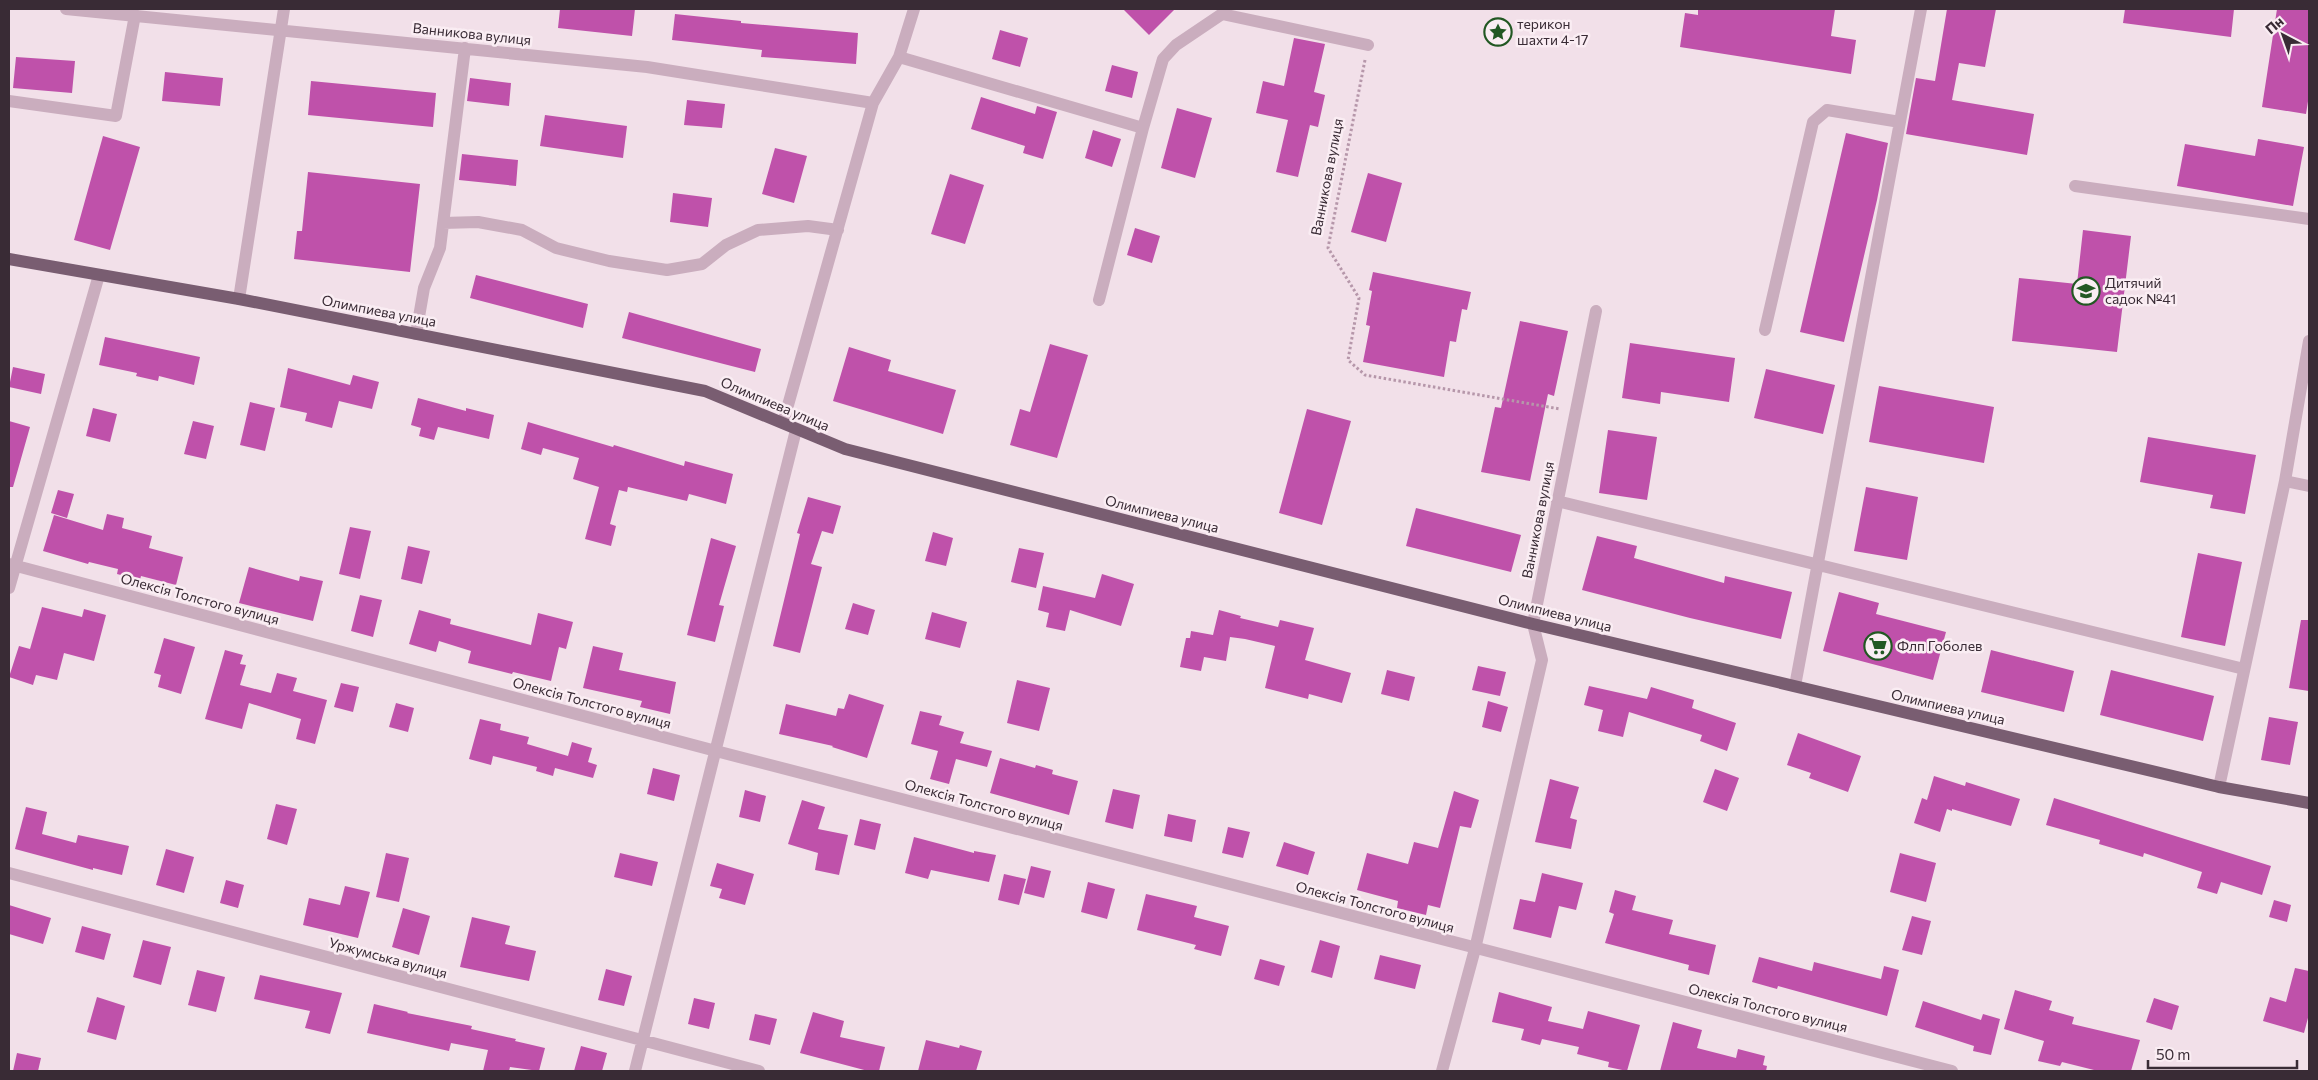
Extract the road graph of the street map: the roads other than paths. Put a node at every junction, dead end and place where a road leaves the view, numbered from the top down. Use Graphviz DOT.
graph roads {
  1 [pos="66,9"];
  2 [pos="284,9"];
  3 [pos="914,9"];
  4 [pos="1921,9"];
  5 [pos="134,15"];
  6 [pos="280,30"];
  7 [pos="1368,45"];
  8 [pos="465,48"];
  9 [pos="899,57"];
  10 [pos="9,101"];
  11 [pos="873,103"];
  12 [pos="1900,122"];
  13 [pos="1143,128"];
  14 [pos="2075,186"];
  15 [pos="2309,219"];
  16 [pos="443,223"];
  17 [pos="838,230"];
  18 [pos="9,259"];
  19 [pos="99,275"];
  20 [pos="239,299"];
  21 [pos="1099,300"];
  22 [pos="1596,311"];
  23 [pos="1765,330"];
  24 [pos="416,334"];
  25 [pos="2309,341"];
  26 [pos="783,423"];
  27 [pos="796,430"];
  28 [pos="2285,482"];
  29 [pos="2309,486"];
  30 [pos="1557,502"];
  31 [pos="12,564"];
  32 [pos="1818,564"];
  33 [pos="9,588"];
  34 [pos="1533,624"];
  35 [pos="2244,669"];
  36 [pos="1795,686"];
  37 [pos="716,751"];
  38 [pos="2218,787"];
  39 [pos="2309,803"];
  40 [pos="9,873"];
  41 [pos="1475,949"];
  42 [pos="642,1041"];
  43 [pos="634,1071"];
  44 [pos="759,1071"];
  45 [pos="1442,1071"];
  46 [pos="1952,1071"];
  1 -- 5 [label="street, Ванникова вулиця"];
  2 -- 6 [label="street"];
  3 -- 9 [label="street"];
  4 -- 12 [label="street"];
  5 -- 6 [label="street, Ванникова вулиця"];
  5 -- 10 [label="street"];
  6 -- 8 [label="street, Ванникова вулиця"];
  6 -- 20 [label="street"];
  7 -- 13 [label="street"];
  8 -- 11 [label="street, Ванникова вулиця"];
  8 -- 16 [label="street"];
  9 -- 11 [label="street"];
  9 -- 13 [label="street"];
  11 -- 17 [label="street"];
  12 -- 23 [label="street"];
  12 -- 32 [label="street"];
  13 -- 21 [label="street"];
  14 -- 15 [label="street"];
  16 -- 17 [label="street"];
  16 -- 24 [label="street"];
  17 -- 26 [label="street"];
  18 -- 19 [label="main road, Олимпиева улица"];
  19 -- 20 [label="main road, Олимпиева улица"];
  19 -- 31 [label="street"];
  20 -- 24 [label="main road, Олимпиева улица"];
  22 -- 30 [label="street, Ванникова вулиця"];
  24 -- 26 [label="main road, Олимпиева улица"];
  25 -- 28 [label="street"];
  26 -- 27 [label="main road, Олимпиева улица"];
  27 -- 34 [label="main road, Олимпиева улица"];
  27 -- 37 [label="street"];
  28 -- 29 [label="street"];
  28 -- 35 [label="street"];
  30 -- 32 [label="street"];
  30 -- 34 [label="street, Ванникова вулиця"];
  31 -- 33 [label="street"];
  31 -- 37 [label="street, Олексія Толстого вулиця"];
  32 -- 35 [label="street"];
  32 -- 36 [label="street"];
  34 -- 36 [label="main road, Олимпиева улица"];
  34 -- 41 [label="street"];
  35 -- 38 [label="street"];
  36 -- 38 [label="main road, Олимпиева улица"];
  37 -- 41 [label="street, Олексія Толстого вулиця"];
  37 -- 42 [label="street"];
  38 -- 39 [label="main road, Олимпиева улица"];
  40 -- 42 [label="street, Уржумська вулиця"];
  41 -- 45 [label="street"];
  41 -- 46 [label="street, Олексія Толстого вулиця"];
  42 -- 43 [label="street"];
  42 -- 44 [label="street, Уржумська вулиця"];
}
